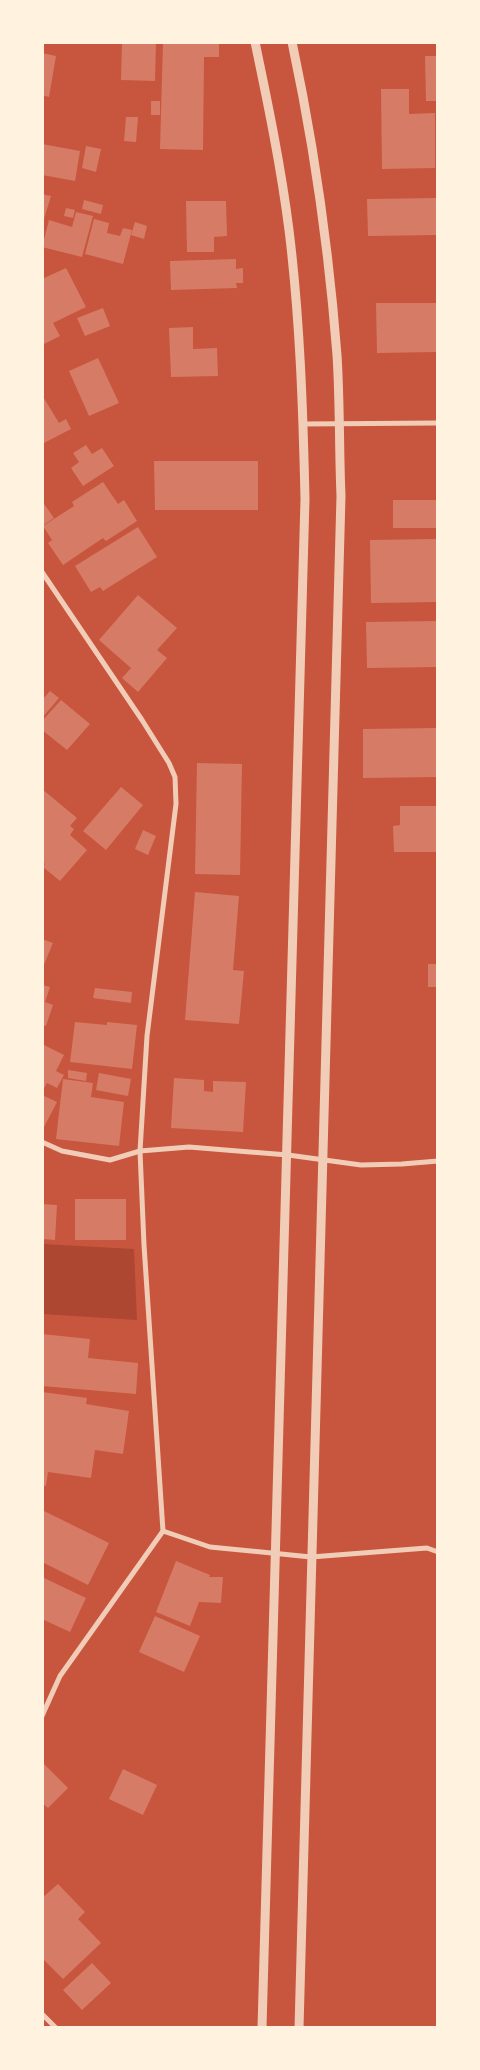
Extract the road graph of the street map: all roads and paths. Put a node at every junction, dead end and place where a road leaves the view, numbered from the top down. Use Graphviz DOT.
graph roads {
  1 [pos="255,42"];
  2 [pos="292,42"];
  3 [pos="438,423"];
  4 [pos="303,424"];
  5 [pos="339,424"];
  6 [pos="42,572"];
  7 [pos="42,1142"];
  8 [pos="140,1151"];
  9 [pos="288,1155"];
  10 [pos="323,1159"];
  11 [pos="438,1160"];
  12 [pos="163,1530"];
  13 [pos="438,1552"];
  14 [pos="277,1554"];
  15 [pos="311,1557"];
  16 [pos="42,1716"];
  17 [pos="42,2014"];
  18 [pos="56,2028"];
  19 [pos="262,2028"];
  20 [pos="299,2028"];
  1 -- 4 [label="street"];
  2 -- 5 [label="street"];
  3 -- 5 [label="street"];
  4 -- 5 [label="street"];
  4 -- 9 [label="street"];
  5 -- 10 [label="street"];
  6 -- 8 [label="street"];
  7 -- 8 [label="street"];
  8 -- 9 [label="street"];
  8 -- 12 [label="street"];
  9 -- 10 [label="street"];
  9 -- 14 [label="street"];
  10 -- 11 [label="street"];
  10 -- 15 [label="street"];
  12 -- 14 [label="street"];
  12 -- 16 [label="street"];
  13 -- 15 [label="street"];
  14 -- 15 [label="street"];
  14 -- 19 [label="street"];
  15 -- 20 [label="street"];
  17 -- 18 [label="street"];
}
